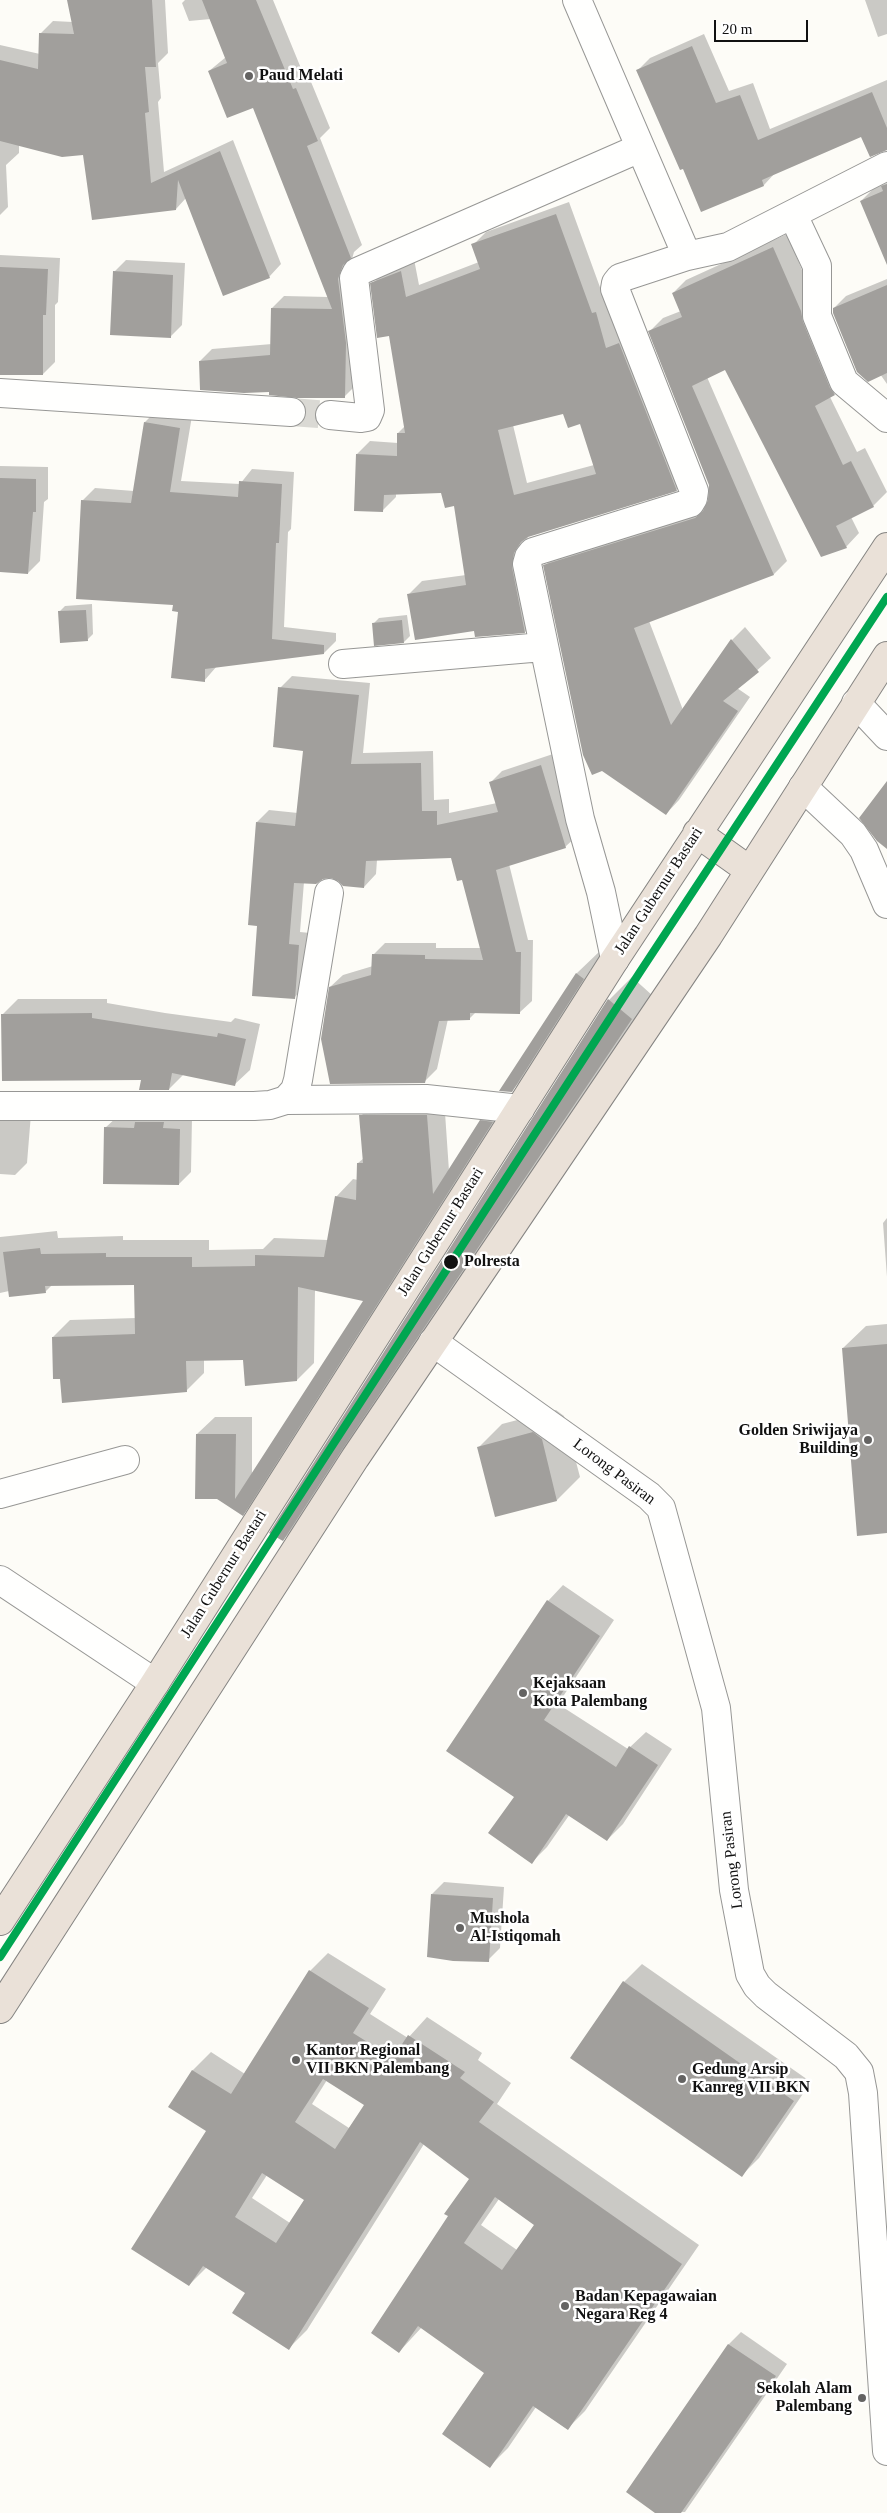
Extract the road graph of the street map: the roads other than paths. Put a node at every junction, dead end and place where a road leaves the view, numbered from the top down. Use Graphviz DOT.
graph roads {
  1 [pos="577,0"];
  2 [pos="640,148"];
  3 [pos="887,166"];
  4 [pos="793,215"];
  5 [pos="687,256"];
  6 [pos="0,393"];
  7 [pos="291,412"];
  8 [pos="330,415"];
  9 [pos="887,418"];
  10 [pos="887,547"];
  11 [pos="543,647"];
  12 [pos="887,656"];
  13 [pos="343,664"];
  14 [pos="856,703"];
  15 [pos="887,736"];
  16 [pos="803,787"];
  17 [pos="697,833"];
  18 [pos="749,870"];
  19 [pos="329,893"];
  20 [pos="887,904"];
  21 [pos="615,959"];
  22 [pos="286,1100"];
  23 [pos="0,1106"];
  24 [pos="520,1109"];
  25 [pos="433,1342"];
  26 [pos="126,1460"];
  27 [pos="0,1494"];
  28 [pos="0,1580"];
  29 [pos="155,1683"];
  30 [pos="0,1921"];
  31 [pos="0,2009"];
  32 [pos="883,2330"];
  33 [pos="887,2451"];
  1 -- 2 [label="street"];
  2 -- 5 [label="street"];
  2 -- 8 [label="street"];
  3 -- 4 [label="street"];
  4 -- 5 [label="street"];
  4 -- 9 [label="street"];
  5 -- 11 [label="street"];
  6 -- 7 [label="street"];
  10 -- 17 [label="highway, Jalan Gubernur Bastari"];
  11 -- 13 [label="street"];
  11 -- 21 [label="street"];
  12 -- 14 [label="highway"];
  14 -- 15 [label="street"];
  14 -- 16 [label="highway"];
  16 -- 18 [label="highway"];
  16 -- 20 [label="street"];
  17 -- 18 [label="highway"];
  17 -- 21 [label="highway, Jalan Gubernur Bastari"];
  18 -- 25 [label="highway"];
  19 -- 22 [label="street"];
  21 -- 24 [label="highway, Jalan Gubernur Bastari"];
  22 -- 23 [label="street"];
  22 -- 24 [label="street"];
  24 -- 29 [label="highway, Jalan Gubernur Bastari"];
  25 -- 31 [label="highway"];
  25 -- 32 [label="street, Lorong Pasiran"];
  26 -- 27 [label="street"];
  28 -- 29 [label="street"];
  29 -- 30 [label="highway, Jalan Gubernur Bastari"];
  32 -- 33 [label="street, Lorong Pasiran"];
}
